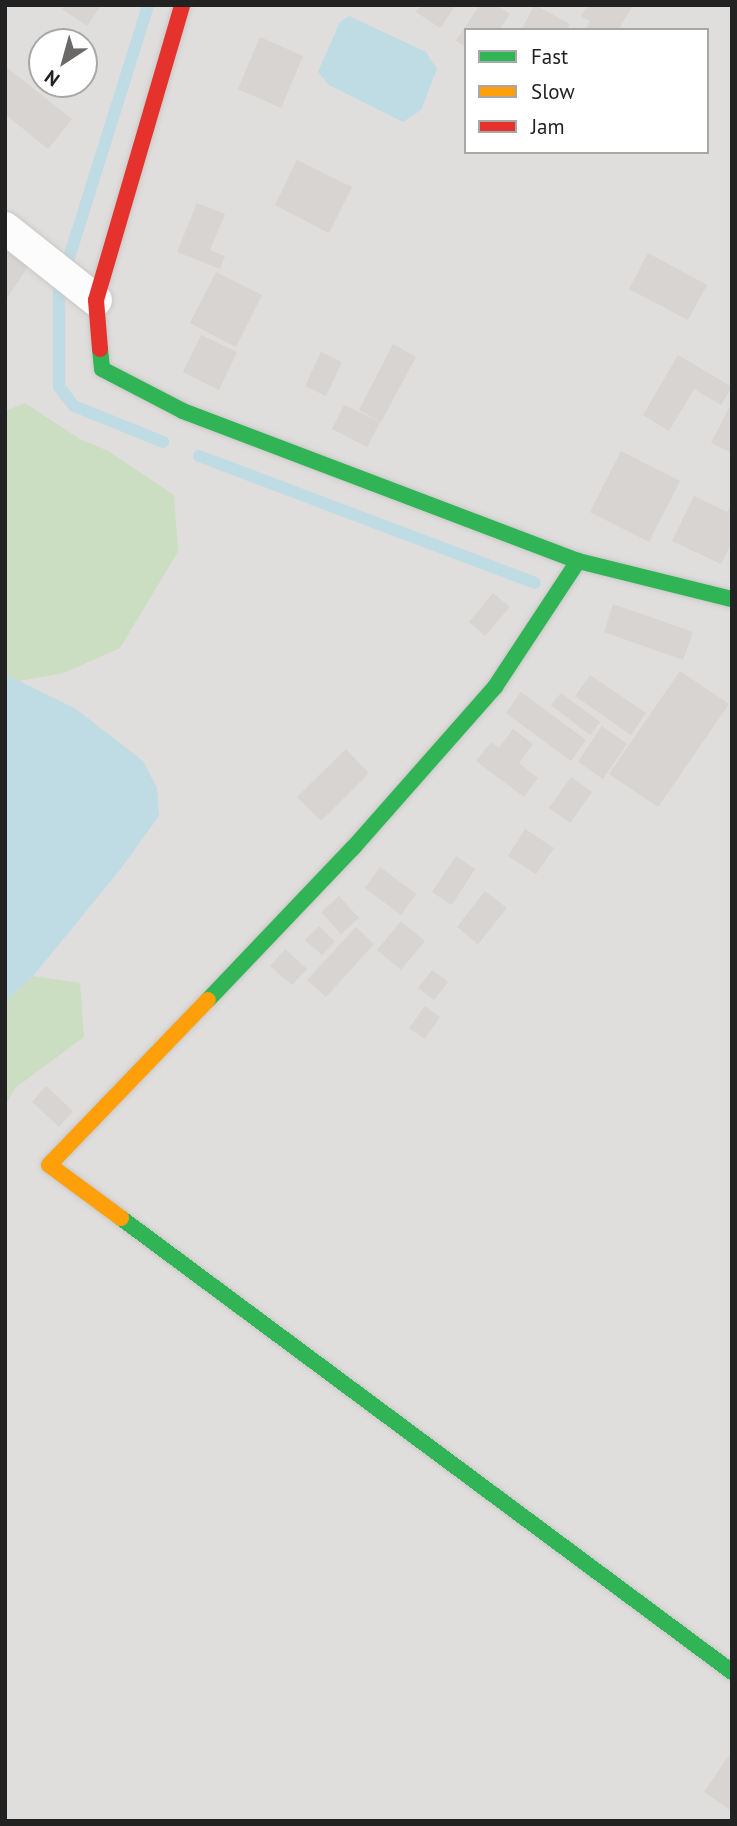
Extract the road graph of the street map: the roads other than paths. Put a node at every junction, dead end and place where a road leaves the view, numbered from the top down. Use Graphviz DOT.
graph roads {
  1 [pos="182,5"];
  2 [pos="5,228"];
  3 [pos="96,300"];
  4 [pos="578,561"];
  5 [pos="732,599"];
  6 [pos="732,1672"];
  1 -- 3 [label="street"];
  2 -- 3 [label="street"];
  3 -- 4 [label="street"];
  4 -- 5 [label="street"];
  4 -- 6 [label="street"];
}
